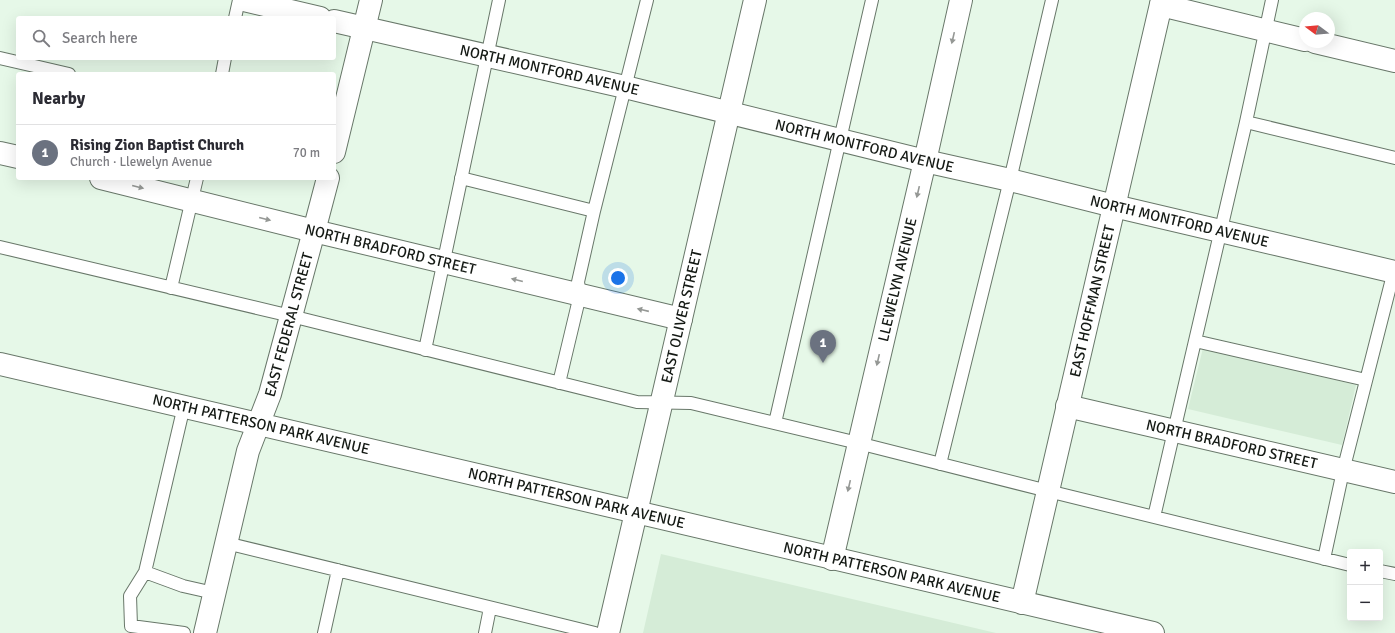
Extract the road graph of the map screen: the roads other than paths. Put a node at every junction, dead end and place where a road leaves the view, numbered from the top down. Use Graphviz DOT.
graph roads {
  1 [pos="239,0"];
  2 [pos="244,0"];
  3 [pos="371,0"];
  4 [pos="499,0"];
  5 [pos="647,0"];
  6 [pos="755,0"];
  7 [pos="872,0"];
  8 [pos="961,0"];
  9 [pos="1052,0"];
  10 [pos="1272,0"];
  11 [pos="1161,2"];
  12 [pos="235,16"];
  13 [pos="312,16"];
  14 [pos="336,21"];
  15 [pos="364,28"];
  16 [pos="1266,30"];
  17 [pos="1299,38"];
  18 [pos="1335,47"];
  19 [pos="487,56"];
  20 [pos="0,58"];
  21 [pos="226,60"];
  22 [pos="1395,61"];
  23 [pos="60,72"];
  24 [pos="222,72"];
  25 [pos="625,87"];
  26 [pos="730,112"];
  27 [pos="1246,122"];
  28 [pos="839,139"];
  29 [pos="336,144"];
  30 [pos="0,153"];
  31 [pos="16,157"];
  32 [pos="1395,158"];
  33 [pos="925,161"];
  34 [pos="461,178"];
  35 [pos="109,180"];
  36 [pos="197,180"];
  37 [pos="327,180"];
  38 [pos="1010,180"];
  39 [pos="192,201"];
  40 [pos="1114,206"];
  41 [pos="594,211"];
  42 [pos="1220,231"];
  43 [pos="314,232"];
  44 [pos="0,247"];
  45 [pos="443,262"];
  46 [pos="1395,270"];
  47 [pos="171,288"];
  48 [pos="580,295"];
  49 [pos="291,316"];
  50 [pos="681,319"];
  51 [pos="1195,341"];
  52 [pos="425,350"];
  53 [pos="0,364"];
  54 [pos="1366,380"];
  55 [pos="560,383"];
  56 [pos="662,402"];
  57 [pos="184,406"];
  58 [pos="1067,406"];
  59 [pos="775,423"];
  60 [pos="259,424"];
  61 [pos="1174,431"];
  62 [pos="858,443"];
  63 [pos="940,464"];
  64 [pos="1343,471"];
  65 [pos="1395,482"];
  66 [pos="1048,491"];
  67 [pos="636,511"];
  68 [pos="1154,517"];
  69 [pos="226,543"];
  70 [pos="832,559"];
  71 [pos="1324,559"];
  72 [pos="1347,564"];
  73 [pos="338,570"];
  74 [pos="146,572"];
  75 [pos="1383,572"];
  76 [pos="1395,574"];
  77 [pos="214,594"];
  78 [pos="1022,603"];
  79 [pos="490,608"];
  80 [pos="184,633"];
  81 [pos="205,633"];
  82 [pos="324,633"];
  83 [pos="485,633"];
  84 [pos="595,633"];
  85 [pos="608,633"];
  86 [pos="1153,633"];
  1 -- 12 [label="lane"];
  2 -- 13 [label="street"];
  3 -- 15 [label="street"];
  4 -- 19 [label="lane"];
  5 -- 25 [label="lane"];
  6 -- 26 [label="street, EAST OLIVER STREET"];
  7 -- 28 [label="lane"];
  8 -- 33 [label="street, LLEWELYN AVENUE, one-way"];
  9 -- 38 [label="lane"];
  10 -- 16 [label="lane"];
  11 -- 16 [label="street"];
  11 -- 40 [label="street, EAST HOFFMAN STREET"];
  14 -- 15 [label="street, NORTH MONTFORD AVENUE"];
  15 -- 19 [label="street, NORTH MONTFORD AVENUE"];
  15 -- 29 [label="street"];
  16 -- 17 [label="street"];
  16 -- 27 [label="lane"];
  18 -- 22 [label="street"];
  19 -- 25 [label="street, NORTH MONTFORD AVENUE"];
  19 -- 34 [label="lane"];
  20 -- 23 [label="lane"];
  21 -- 24 [label="lane"];
  25 -- 26 [label="street, NORTH MONTFORD AVENUE"];
  25 -- 41 [label="lane"];
  26 -- 28 [label="street, NORTH MONTFORD AVENUE"];
  26 -- 50 [label="street, EAST OLIVER STREET"];
  27 -- 32 [label="lane"];
  27 -- 42 [label="lane"];
  28 -- 33 [label="street, NORTH MONTFORD AVENUE"];
  28 -- 59 [label="lane"];
  30 -- 31 [label="street"];
  33 -- 38 [label="street, NORTH MONTFORD AVENUE"];
  33 -- 62 [label="street, LLEWELYN AVENUE, one-way"];
  34 -- 41 [label="lane"];
  34 -- 45 [label="lane"];
  35 -- 39 [label="street, NORTH BRADFORD STREET, one-way"];
  36 -- 39 [label="lane"];
  37 -- 43 [label="street, EAST FEDERAL STREET"];
  38 -- 40 [label="street, NORTH MONTFORD AVENUE"];
  38 -- 63 [label="lane"];
  39 -- 43 [label="street, NORTH BRADFORD STREET, one-way"];
  39 -- 47 [label="lane"];
  40 -- 42 [label="street, NORTH MONTFORD AVENUE"];
  40 -- 58 [label="street, EAST HOFFMAN STREET"];
  41 -- 48 [label="lane"];
  42 -- 46 [label="street, NORTH MONTFORD AVENUE"];
  42 -- 51 [label="lane"];
  43 -- 45 [label="street, NORTH BRADFORD STREET"];
  43 -- 49 [label="street, EAST FEDERAL STREET"];
  44 -- 47 [label="lane"];
  48 -- 45 [label="street, NORTH BRADFORD STREET, one-way"];
  45 -- 52 [label="lane"];
  46 -- 54 [label="lane"];
  47 -- 49 [label="lane"];
  50 -- 48 [label="street, NORTH BRADFORD STREET, one-way"];
  48 -- 55 [label="lane"];
  49 -- 52 [label="lane"];
  49 -- 60 [label="street, EAST FEDERAL STREET"];
  50 -- 56 [label="street, EAST OLIVER STREET"];
  51 -- 54 [label="lane"];
  51 -- 61 [label="lane"];
  52 -- 55 [label="lane"];
  53 -- 57 [label="street, NORTH PATTERSON PARK AVENUE"];
  54 -- 64 [label="lane"];
  55 -- 56 [label="lane"];
  56 -- 59 [label="lane"];
  56 -- 67 [label="street, EAST OLIVER STREET"];
  57 -- 60 [label="street, NORTH PATTERSON PARK AVENUE"];
  57 -- 74 [label="lane"];
  58 -- 61 [label="street, NORTH BRADFORD STREET"];
  58 -- 66 [label="street, EAST HOFFMAN STREET"];
  59 -- 62 [label="lane"];
  60 -- 67 [label="street, NORTH PATTERSON PARK AVENUE"];
  60 -- 69 [label="street, EAST FEDERAL STREET"];
  61 -- 64 [label="street, NORTH BRADFORD STREET"];
  61 -- 68 [label="lane"];
  62 -- 63 [label="lane"];
  62 -- 70 [label="street, LLEWELYN AVENUE, one-way"];
  63 -- 66 [label="lane"];
  64 -- 65 [label="street, NORTH BRADFORD STREET"];
  64 -- 71 [label="lane"];
  66 -- 68 [label="lane"];
  66 -- 78 [label="street, EAST HOFFMAN STREET"];
  67 -- 70 [label="street, NORTH PATTERSON PARK AVENUE"];
  67 -- 85 [label="street, EAST OLIVER STREET"];
  68 -- 71 [label="lane"];
  69 -- 73 [label="lane"];
  69 -- 77 [label="street, EAST FEDERAL STREET"];
  70 -- 78 [label="street, NORTH PATTERSON PARK AVENUE"];
  71 -- 72 [label="lane"];
  73 -- 79 [label="lane"];
  73 -- 82 [label="lane"];
  74 -- 77 [label="lane"];
  74 -- 80 [label="lane"];
  75 -- 76 [label="lane"];
  77 -- 81 [label="street, EAST FEDERAL STREET"];
  78 -- 86 [label="street, NORTH PATTERSON PARK AVENUE"];
  79 -- 83 [label="lane"];
  79 -- 84 [label="lane"];
}
